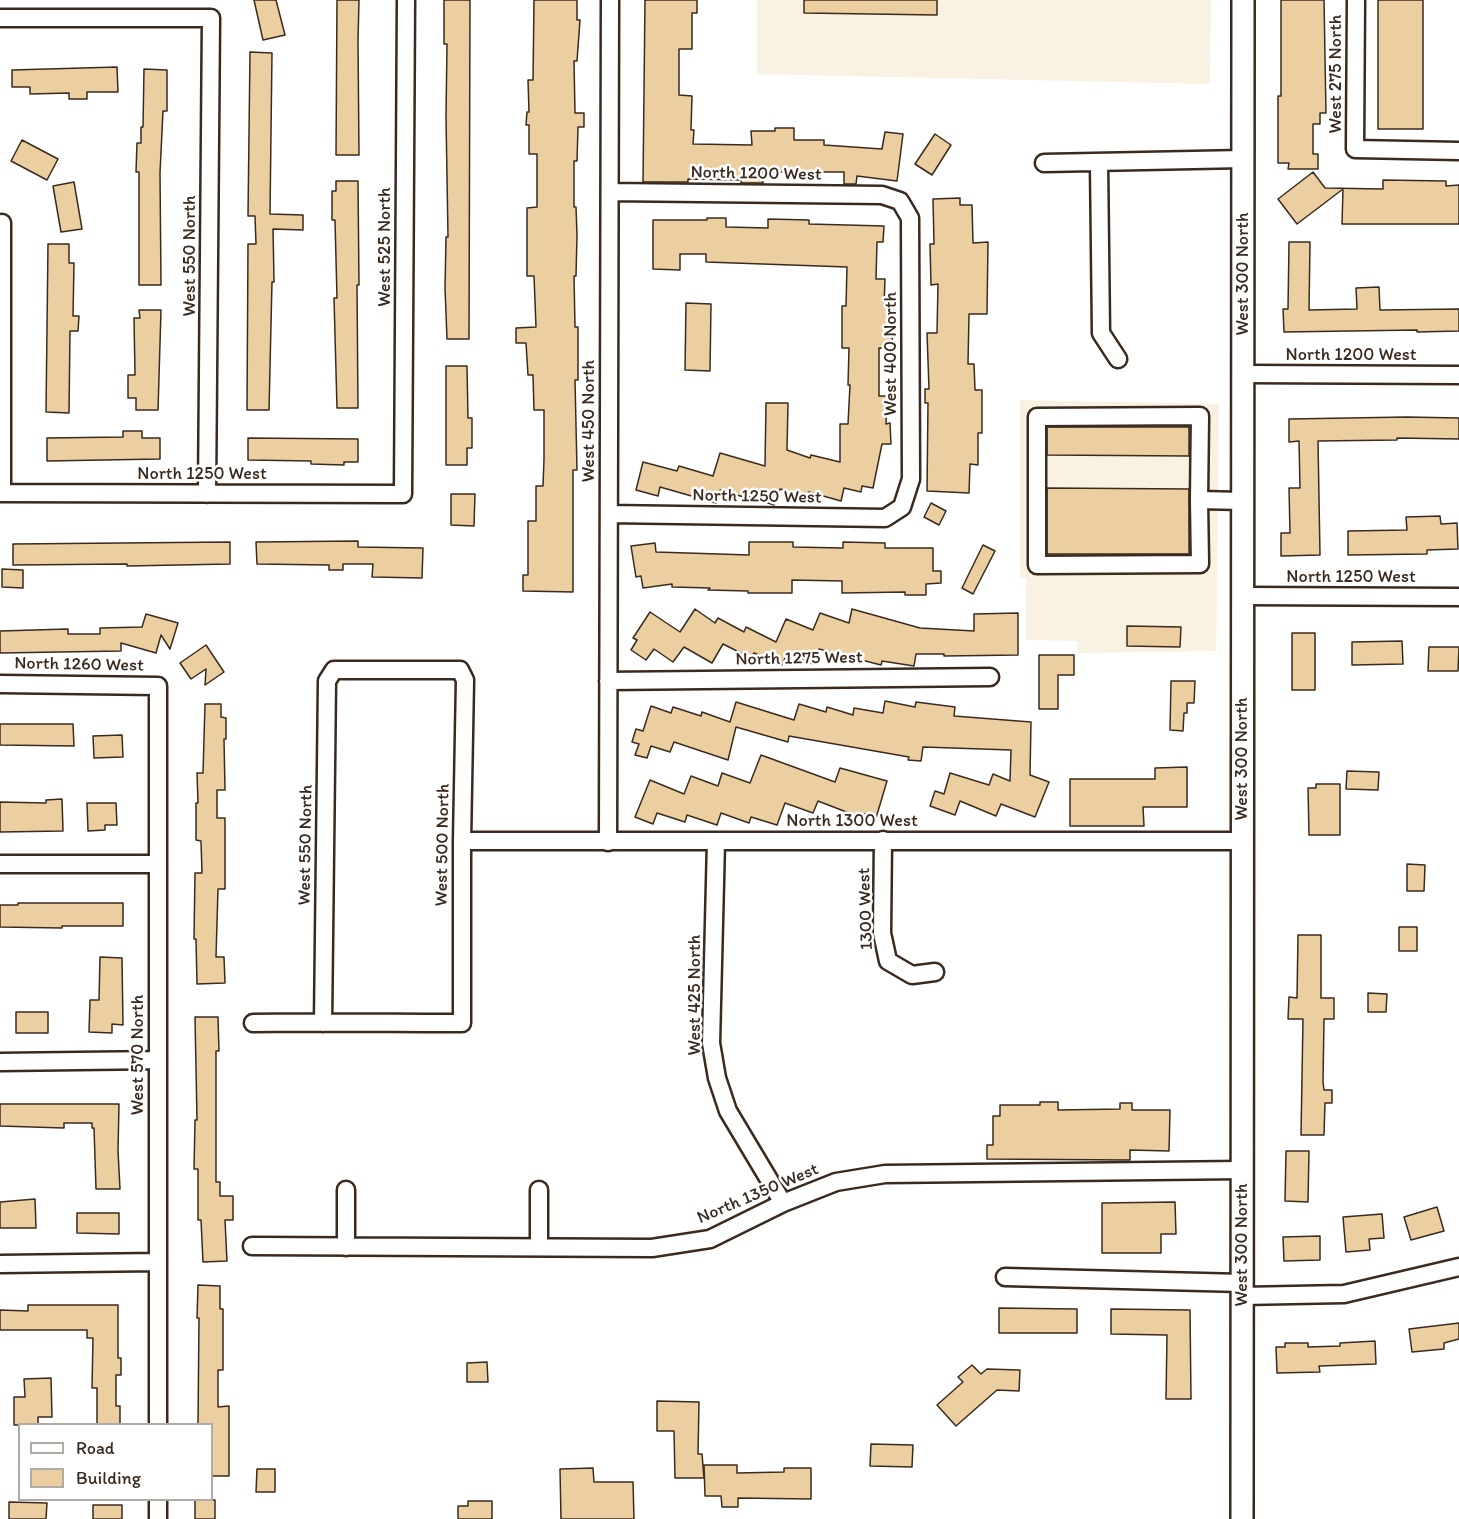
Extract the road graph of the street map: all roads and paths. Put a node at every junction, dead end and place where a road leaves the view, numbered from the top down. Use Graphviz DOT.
graph roads {
  1 [pos="406,0"];
  2 [pos="610,0"];
  3 [pos="1243,0"];
  4 [pos="1356,0"];
  5 [pos="0,18"];
  6 [pos="1459,152"];
  7 [pos="1243,159"];
  8 [pos="1099,162"];
  9 [pos="1044,163"];
  10 [pos="610,192"];
  11 [pos="900,201"];
  12 [pos="2,223"];
  13 [pos="1119,359"];
  14 [pos="1243,375"];
  15 [pos="1459,375"];
  16 [pos="1,493"];
  17 [pos="207,494"];
  18 [pos="403,494"];
  19 [pos="1199,500"];
  20 [pos="1243,501"];
  21 [pos="902,507"];
  22 [pos="609,514"];
  23 [pos="1242,596"];
  24 [pos="1459,597"];
  25 [pos="460,670"];
  26 [pos="990,676"];
  27 [pos="608,681"];
  28 [pos="0,684"];
  29 [pos="158,686"];
  30 [pos="883,840"];
  31 [pos="462,841"];
  32 [pos="1243,841"];
  33 [pos="608,842"];
  34 [pos="716,842"];
  35 [pos="0,864"];
  36 [pos="158,864"];
  37 [pos="935,972"];
  38 [pos="253,1023"];
  39 [pos="323,1023"];
  40 [pos="158,1060"];
  41 [pos="0,1062"];
  42 [pos="1242,1170"];
  43 [pos="346,1190"];
  44 [pos="539,1190"];
  45 [pos="783,1203"];
  46 [pos="252,1246"];
  47 [pos="346,1247"];
  48 [pos="539,1247"];
  49 [pos="158,1262"];
  50 [pos="0,1264"];
  51 [pos="1459,1267"];
  52 [pos="1005,1277"];
  53 [pos="1242,1290"];
  54 [pos="158,1423"];
  55 [pos="158,1501"];
  56 [pos="158,1519"];
  57 [pos="1242,1519"];
  1 -- 18 [label="street, West 525 North"];
  2 -- 10 [label="street, West 450 North"];
  3 -- 7 [label="main road, West 300 North"];
  4 -- 6 [label="street, West 275 North"];
  5 -- 17 [label="street, West 550 North"];
  7 -- 8 [label="street"];
  7 -- 14 [label="main road, West 300 North"];
  8 -- 9 [label="street"];
  8 -- 13 [label="street"];
  10 -- 11 [label="street, North 1200 West"];
  10 -- 22 [label="street, West 450 North"];
  11 -- 21 [label="street, West 400 North"];
  12 -- 16 [label="street, North 1250 West"];
  14 -- 15 [label="street, North 1200 West"];
  14 -- 20 [label="main road, West 300 North"];
  16 -- 17 [label="street, North 1250 West"];
  17 -- 18 [label="street, North 1250 West"];
  19 -- 19 [label="street"];
  19 -- 20 [label="street"];
  20 -- 23 [label="main road, West 300 North"];
  21 -- 22 [label="street, North 1250 West"];
  22 -- 27 [label="street, West 450 North"];
  23 -- 24 [label="street, North 1250 West"];
  23 -- 32 [label="main road, West 300 North"];
  25 -- 31 [label="street, West 500 North"];
  25 -- 39 [label="street, West 550 North"];
  26 -- 27 [label="street, North 1275 West"];
  27 -- 33 [label="street, West 450 North"];
  28 -- 29 [label="street, North 1260 West"];
  29 -- 36 [label="street, West 570 North"];
  30 -- 32 [label="street, North 1300 West"];
  30 -- 34 [label="street, North 1300 West"];
  30 -- 37 [label="street, 1300 West"];
  31 -- 33 [label="street, North 1300 West"];
  31 -- 39 [label="street, West 500 North"];
  32 -- 42 [label="main road, West 300 North"];
  33 -- 34 [label="street, North 1300 West"];
  34 -- 45 [label="street, West 425 North"];
  35 -- 36 [label="street"];
  36 -- 40 [label="street, West 570 North"];
  38 -- 39 [label="street"];
  40 -- 41 [label="street"];
  40 -- 49 [label="street, West 570 North"];
  42 -- 45 [label="street, North 1350 West"];
  42 -- 53 [label="main road, West 300 North"];
  43 -- 47 [label="street"];
  44 -- 48 [label="street"];
  45 -- 48 [label="street, North 1350 West"];
  46 -- 47 [label="street, North 1350 West"];
  47 -- 48 [label="street, North 1350 West"];
  49 -- 50 [label="street"];
  49 -- 54 [label="street, West 570 North"];
  51 -- 53 [label="street"];
  52 -- 53 [label="street"];
  53 -- 57 [label="main road, West 300 North"];
  55 -- 56 [label="street"];
}
